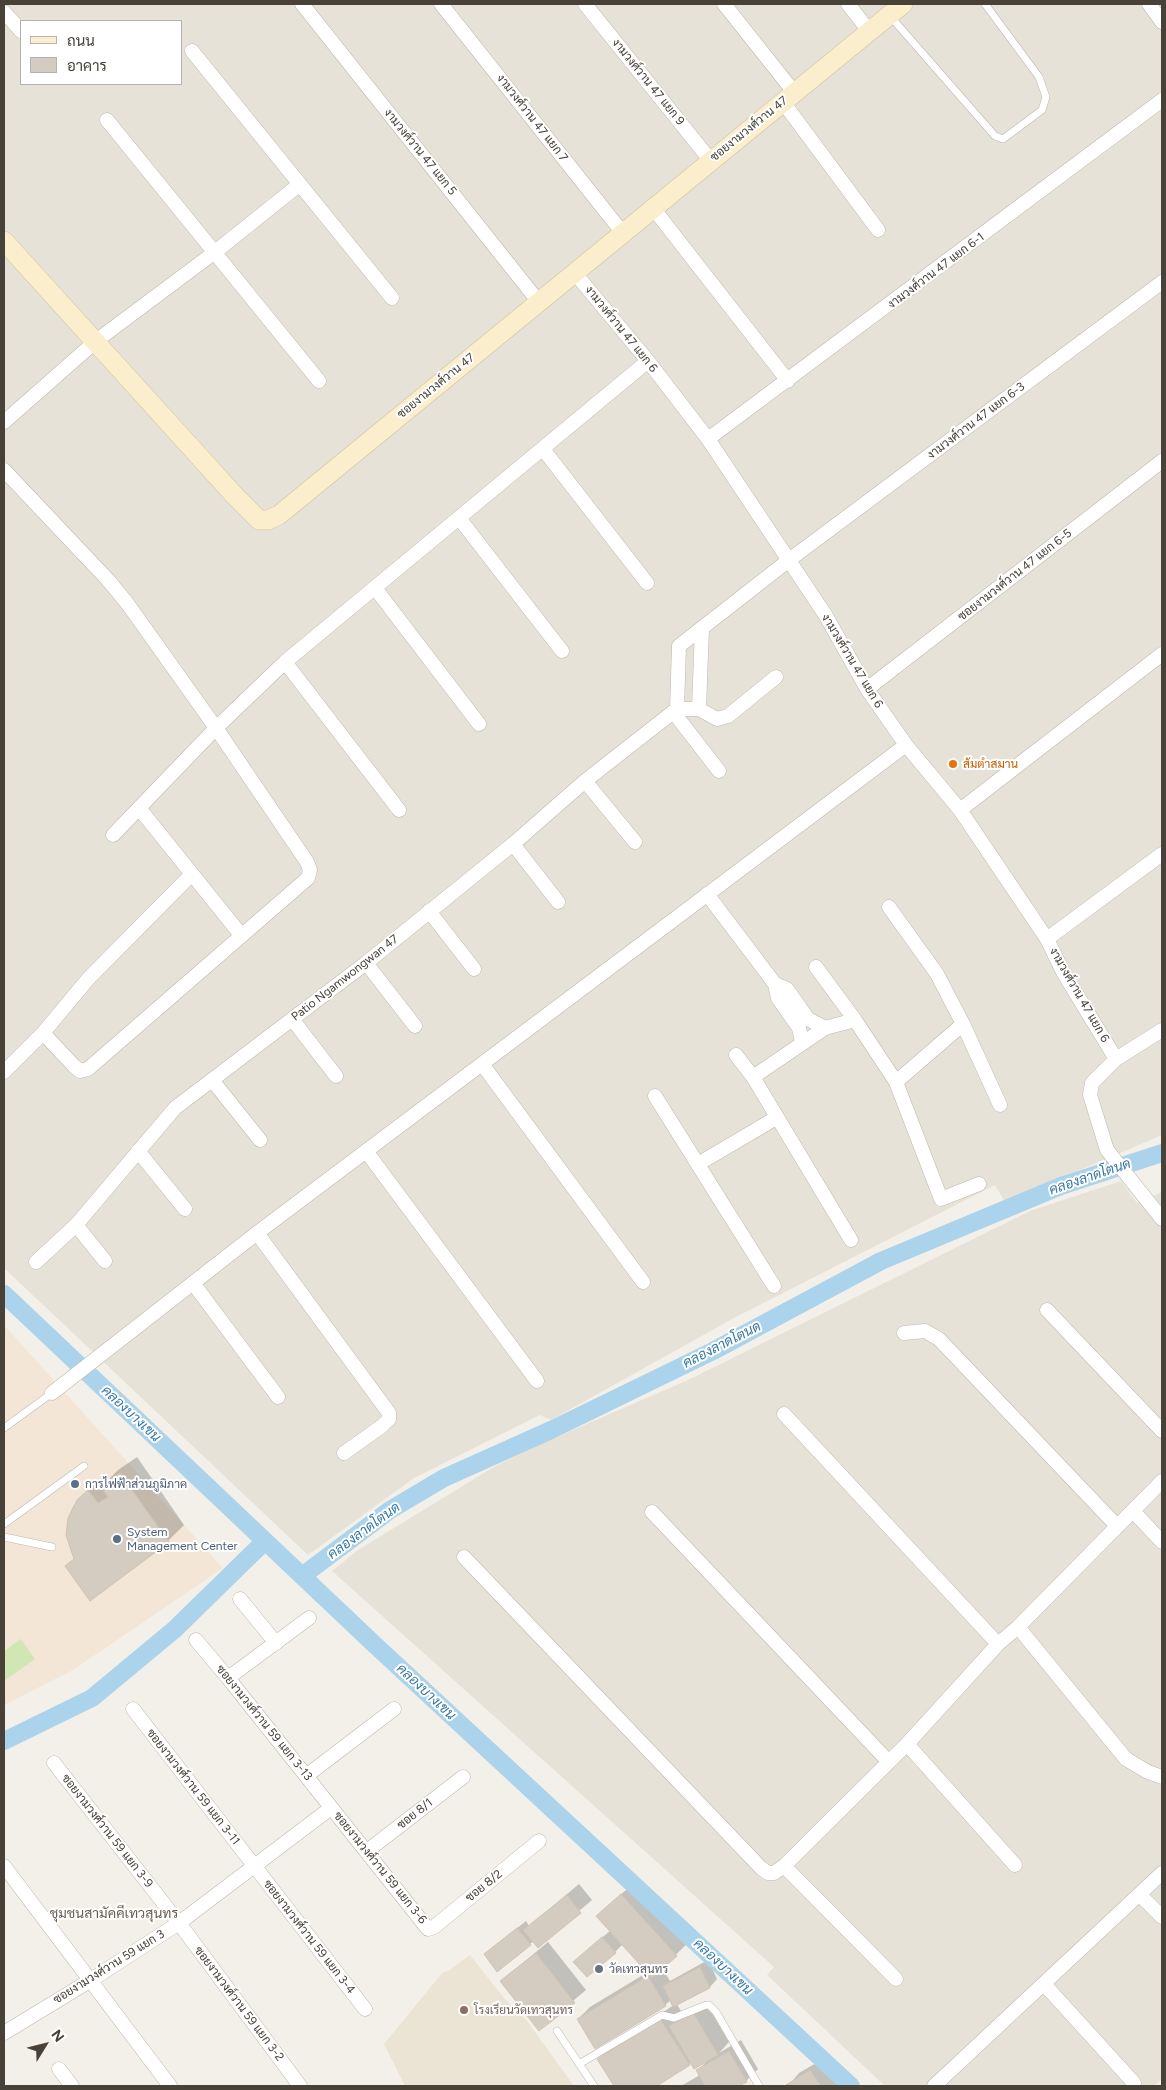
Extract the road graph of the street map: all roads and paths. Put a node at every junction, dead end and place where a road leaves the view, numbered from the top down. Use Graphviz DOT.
graph roads {
  1 [pos="302,4"];
  2 [pos="441,4"];
  3 [pos="585,4"];
  4 [pos="724,4"];
  5 [pos="848,4"];
  6 [pos="985,4"];
  7 [pos="1149,4"];
  8 [pos="896,10"];
  9 [pos="4,12"];
  10 [pos="1162,22"];
  11 [pos="20,30"];
  12 [pos="869,31"];
  13 [pos="192,51"];
  14 [pos="789,97"];
  15 [pos="1162,100"];
  16 [pos="107,120"];
  17 [pos="711,160"];
  18 [pos="300,184"];
  19 [pos="653,208"];
  20 [pos="878,230"];
  21 [pos="622,232"];
  22 [pos="4,241"];
  23 [pos="215,252"];
  24 [pos="574,272"];
  25 [pos="1162,282"];
  26 [pos="392,298"];
  27 [pos="538,301"];
  28 [pos="96,342"];
  29 [pos="648,361"];
  30 [pos="319,381"];
  31 [pos="788,381"];
  32 [pos="4,422"];
  33 [pos="708,440"];
  34 [pos="543,449"];
  35 [pos="1162,461"];
  36 [pos="4,470"];
  37 [pos="459,518"];
  38 [pos="789,560"];
  39 [pos="647,583"];
  40 [pos="375,588"];
  41 [pos="702,628"];
  42 [pos="562,651"];
  43 [pos="1162,654"];
  44 [pos="285,662"];
  45 [pos="776,677"];
  46 [pos="867,689"];
  47 [pos="699,709"];
  48 [pos="676,711"];
  49 [pos="479,724"];
  50 [pos="216,728"];
  51 [pos="906,746"];
  52 [pos="719,771"];
  53 [pos="585,781"];
  54 [pos="139,808"];
  55 [pos="399,810"];
  56 [pos="960,810"];
  57 [pos="113,835"];
  58 [pos="635,842"];
  59 [pos="513,844"];
  60 [pos="1162,854"];
  61 [pos="192,874"];
  62 [pos="707,894"];
  63 [pos="558,902"];
  64 [pos="889,906"];
  65 [pos="429,911"];
  66 [pos="241,935"];
  67 [pos="1046,939"];
  68 [pos="366,963"];
  69 [pos="816,967"];
  70 [pos="474,968"];
  71 [pos="775,984"];
  72 [pos="292,1019"];
  73 [pos="855,1020"];
  74 [pos="963,1024"];
  75 [pos="415,1026"];
  76 [pos="825,1028"];
  77 [pos="1162,1030"];
  78 [pos="43,1033"];
  79 [pos="802,1042"];
  80 [pos="736,1055"];
  81 [pos="1116,1059"];
  82 [pos="482,1064"];
  83 [pos="4,1072"];
  84 [pos="336,1076"];
  85 [pos="752,1077"];
  86 [pos="212,1080"];
  87 [pos="896,1082"];
  88 [pos="655,1096"];
  89 [pos="1000,1104"];
  90 [pos="776,1118"];
  91 [pos="260,1140"];
  92 [pos="138,1151"];
  93 [pos="366,1151"];
  94 [pos="698,1164"];
  95 [pos="980,1184"];
  96 [pos="185,1209"];
  97 [pos="1162,1219"];
  98 [pos="76,1225"];
  99 [pos="257,1233"];
  100 [pos="850,1240"];
  101 [pos="105,1261"];
  102 [pos="36,1262"];
  103 [pos="643,1282"];
  104 [pos="193,1283"];
  105 [pos="774,1286"];
  106 [pos="1047,1310"];
  107 [pos="904,1334"];
  108 [pos="537,1381"];
  109 [pos="52,1394"];
  110 [pos="278,1397"];
  111 [pos="784,1414"];
  112 [pos="4,1428"];
  113 [pos="1162,1431"];
  114 [pos="344,1454"];
  115 [pos="84,1466"];
  116 [pos="1162,1481"];
  117 [pos="1133,1511"];
  118 [pos="652,1512"];
  119 [pos="4,1524"];
  120 [pos="1117,1526"];
  121 [pos="4,1538"];
  122 [pos="1162,1542"];
  123 [pos="52,1547"];
  124 [pos="464,1557"];
  125 [pos="240,1599"];
  126 [pos="309,1618"];
  127 [pos="1018,1627"];
  128 [pos="196,1640"];
  129 [pos="276,1643"];
  130 [pos="998,1644"];
  131 [pos="228,1678"];
  132 [pos="394,1709"];
  133 [pos="133,1710"];
  134 [pos="907,1744"];
  135 [pos="888,1761"];
  136 [pos="54,1763"];
  137 [pos="306,1776"];
  138 [pos="463,1776"];
  139 [pos="1162,1777"];
  140 [pos="331,1808"];
  141 [pos="539,1841"];
  142 [pos="367,1851"];
  143 [pos="1015,1864"];
  144 [pos="253,1865"];
  145 [pos="4,1866"];
  146 [pos="784,1866"];
  147 [pos="1162,1873"];
  148 [pos="1140,1895"];
  149 [pos="1162,1917"];
  150 [pos="179,1922"];
  151 [pos="428,1929"];
  152 [pos="896,1979"];
  153 [pos="91,1980"];
  154 [pos="1044,1984"];
  155 [pos="365,2009"];
  156 [pos="558,2032"];
  157 [pos="4,2033"];
  158 [pos="579,2064"];
  159 [pos="59,2069"];
  160 [pos="1134,2083"];
  161 [pos="72,2086"];
  162 [pos="170,2086"];
  163 [pos="300,2086"];
  164 [pos="594,2086"];
  165 [pos="759,2086"];
  166 [pos="934,2086"];
  1 -- 27 [label="street, งามวงศ์วาน 47 แยก 5"];
  2 -- 21 [label="street, งามวงศ์วาน 47 แยก 7"];
  3 -- 17 [label="street, งามวงศ์วาน 47 แยก 9"];
  4 -- 14 [label="street"];
  5 -- 12 [label="street"];
  6 -- 8 [label="lane"];
  7 -- 10 [label="street"];
  8 -- 12 [label="street, ซอยงามวงศ์วาน 47"];
  9 -- 11 [label="street"];
  12 -- 14 [label="street, ซอยงามวงศ์วาน 47"];
  13 -- 18 [label="street"];
  14 -- 17 [label="street, ซอยงามวงศ์วาน 47"];
  14 -- 20 [label="street"];
  15 -- 31 [label="street, งามวงศ์วาน 47 แยก 6-1"];
  16 -- 23 [label="street"];
  17 -- 19 [label="street, ซอยงามวงศ์วาน 47"];
  18 -- 23 [label="street"];
  18 -- 26 [label="street"];
  19 -- 21 [label="street, ซอยงามวงศ์วาน 47"];
  19 -- 31 [label="street"];
  21 -- 24 [label="street, ซอยงามวงศ์วาน 47"];
  22 -- 28 [label="street, ซอยงามวงศ์วาน 47"];
  23 -- 28 [label="street"];
  23 -- 30 [label="street"];
  24 -- 27 [label="street, ซอยงามวงศ์วาน 47"];
  24 -- 29 [label="street, งามวงศ์วาน 47 แยก 6"];
  25 -- 38 [label="street, งามวงศ์วาน 47 แยก 6-3"];
  27 -- 28 [label="street, ซอยงามวงศ์วาน 47"];
  28 -- 32 [label="street"];
  29 -- 33 [label="street, งามวงศ์วาน 47 แยก 6"];
  29 -- 34 [label="street"];
  31 -- 33 [label="street, งามวงศ์วาน 47 แยก 6-1"];
  33 -- 38 [label="street, งามวงศ์วาน 47 แยก 6"];
  34 -- 37 [label="street"];
  34 -- 39 [label="street"];
  35 -- 46 [label="street, ซอยงามวงศ์วาน 47 แยก 6-5"];
  36 -- 50 [label="street"];
  37 -- 40 [label="street"];
  37 -- 42 [label="street"];
  38 -- 41 [label="street, งามวงศ์วาน 47 แยก 6-3"];
  38 -- 46 [label="street, งามวงศ์วาน 47 แยก 6"];
  40 -- 44 [label="street"];
  40 -- 49 [label="street"];
  41 -- 47 [label="street"];
  41 -- 48 [label="street, งามวงศ์วาน 47 แยก 6-3"];
  43 -- 56 [label="street"];
  44 -- 50 [label="street"];
  44 -- 55 [label="street"];
  45 -- 47 [label="street"];
  46 -- 51 [label="street, งามวงศ์วาน 47 แยก 6"];
  47 -- 48 [label="street"];
  48 -- 52 [label="street"];
  48 -- 53 [label="street, Patio Ngamwongwan 47"];
  50 -- 54 [label="street"];
  50 -- 66 [label="street"];
  51 -- 56 [label="street, งามวงศ์วาน 47 แยก 6"];
  51 -- 62 [label="street"];
  53 -- 58 [label="street"];
  53 -- 59 [label="street, Patio Ngamwongwan 47"];
  54 -- 57 [label="street"];
  54 -- 61 [label="street"];
  56 -- 67 [label="street, งามวงศ์วาน 47 แยก 6"];
  59 -- 63 [label="street"];
  59 -- 65 [label="street, Patio Ngamwongwan 47"];
  60 -- 67 [label="street"];
  61 -- 66 [label="street"];
  61 -- 78 [label="street"];
  62 -- 71 [label="street"];
  62 -- 82 [label="street"];
  64 -- 74 [label="street"];
  65 -- 68 [label="street, Patio Ngamwongwan 47"];
  65 -- 70 [label="street"];
  66 -- 78 [label="street"];
  67 -- 81 [label="street, งามวงศ์วาน 47 แยก 6"];
  68 -- 72 [label="street, Patio Ngamwongwan 47"];
  68 -- 75 [label="street"];
  69 -- 73 [label="street"];
  71 -- 76 [label="street"];
  71 -- 79 [label="street"];
  72 -- 84 [label="street"];
  72 -- 86 [label="street, Patio Ngamwongwan 47"];
  73 -- 76 [label="street"];
  73 -- 87 [label="street"];
  74 -- 87 [label="street"];
  74 -- 89 [label="street"];
  76 -- 79 [label="street"];
  77 -- 81 [label="street"];
  78 -- 83 [label="street"];
  79 -- 85 [label="street"];
  80 -- 85 [label="street"];
  81 -- 97 [label="street"];
  82 -- 93 [label="street"];
  82 -- 103 [label="street"];
  85 -- 90 [label="street"];
  86 -- 91 [label="street"];
  86 -- 92 [label="street, Patio Ngamwongwan 47"];
  87 -- 95 [label="street"];
  88 -- 94 [label="street"];
  90 -- 94 [label="street"];
  90 -- 100 [label="street"];
  92 -- 96 [label="street"];
  92 -- 98 [label="street, Patio Ngamwongwan 47"];
  93 -- 99 [label="street"];
  93 -- 108 [label="street"];
  94 -- 105 [label="street"];
  98 -- 101 [label="street"];
  98 -- 102 [label="street, Patio Ngamwongwan 47"];
  99 -- 104 [label="street"];
  99 -- 114 [label="street"];
  104 -- 109 [label="street"];
  104 -- 110 [label="street"];
  106 -- 113 [label="street"];
  107 -- 120 [label="street"];
  109 -- 112 [label="lane"];
  111 -- 130 [label="street"];
  115 -- 119 [label="lane"];
  116 -- 117 [label="street"];
  117 -- 120 [label="street"];
  117 -- 122 [label="street"];
  118 -- 135 [label="street"];
  120 -- 127 [label="street"];
  121 -- 123 [label="lane"];
  124 -- 146 [label="street"];
  125 -- 129 [label="street"];
  126 -- 129 [label="street"];
  127 -- 130 [label="street"];
  127 -- 139 [label="street"];
  128 -- 131 [label="street, ซอยงามวงศ์วาน 59 แยก 3-13"];
  129 -- 131 [label="street"];
  130 -- 134 [label="street"];
  131 -- 137 [label="street, ซอยงามวงศ์วาน 59 แยก 3-13"];
  132 -- 137 [label="street"];
  133 -- 144 [label="street, ซอยงามวงศ์วาน 59 แยก 3-11"];
  134 -- 135 [label="street"];
  134 -- 143 [label="street"];
  135 -- 146 [label="street"];
  136 -- 150 [label="street, ซอยงามวงศ์วาน 59 แยก 3-9"];
  137 -- 140 [label="street, ซอยงามวงศ์วาน 59 แยก 3-13"];
  138 -- 142 [label="street, ซอย 8/1"];
  140 -- 142 [label="street, ซอยงามวงศ์วาน 59 แยก 3-6"];
  140 -- 144 [label="street, ซอยงามวงศ์วาน 59 แยก 3"];
  141 -- 151 [label="street, ซอย 8/2"];
  142 -- 151 [label="street, ซอยงามวงศ์วาน 59 แยก 3-6"];
  144 -- 150 [label="street, ซอยงามวงศ์วาน 59 แยก 3"];
  144 -- 155 [label="street, ซอยงามวงศ์วาน 59 แยก 3-4"];
  145 -- 153 [label="street"];
  146 -- 152 [label="street"];
  147 -- 148 [label="street"];
  148 -- 149 [label="street"];
  148 -- 154 [label="street"];
  150 -- 153 [label="street, ซอยงามวงศ์วาน 59 แยก 3"];
  150 -- 163 [label="street, ซอยงามวงศ์วาน 59 แยก 3-2"];
  153 -- 157 [label="street, ซอยงามวงศ์วาน 59 แยก 3"];
  153 -- 162 [label="street"];
  154 -- 160 [label="street"];
  154 -- 166 [label="street"];
  156 -- 158 [label="lane"];
  158 -- 164 [label="lane"];
  158 -- 165 [label="lane"];
  159 -- 161 [label="street"];
}
